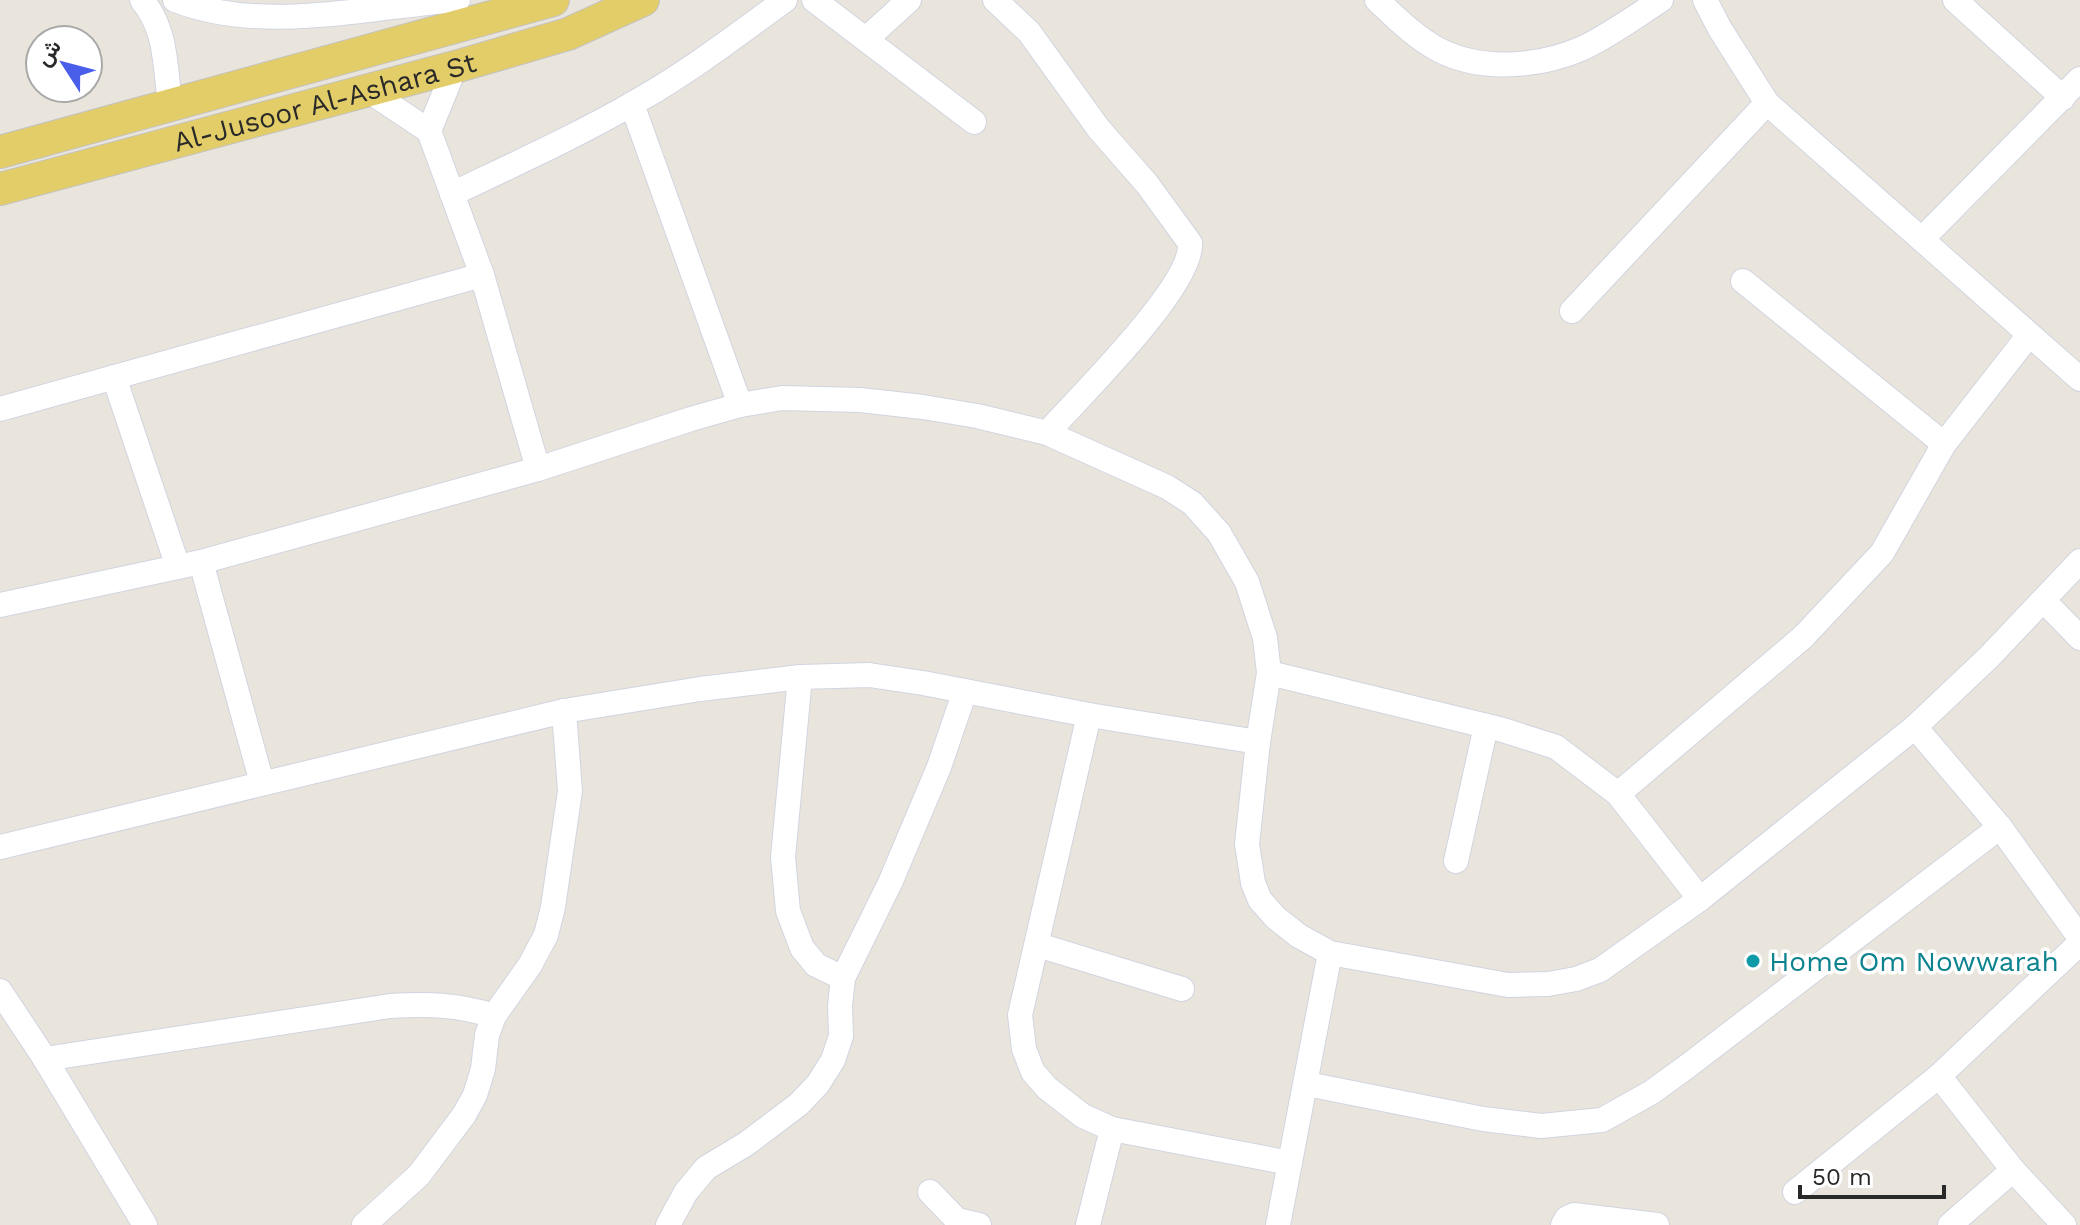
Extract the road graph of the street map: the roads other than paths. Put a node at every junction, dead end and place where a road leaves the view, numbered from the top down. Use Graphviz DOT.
graph roads {
  1 [pos="142,0"];
  2 [pos="175,0"];
  3 [pos="458,0"];
  4 [pos="553,0"];
  5 [pos="643,0"];
  6 [pos="785,0"];
  7 [pos="814,0"];
  8 [pos="909,0"];
  9 [pos="995,0"];
  10 [pos="1377,0"];
  11 [pos="1661,0"];
  12 [pos="1705,0"];
  13 [pos="1955,0"];
  14 [pos="866,39"];
  15 [pos="455,67"];
  16 [pos="2080,79"];
  17 [pos="369,91"];
  18 [pos="2063,98"];
  19 [pos="1767,103"];
  20 [pos="170,104"];
  21 [pos="632,104"];
  22 [pos="974,122"];
  23 [pos="429,131"];
  24 [pos="0,152"];
  25 [pos="0,189"];
  26 [pos="452,194"];
  27 [pos="1922,239"];
  28 [pos="482,275"];
  29 [pos="1743,281"];
  30 [pos="1572,311"];
  31 [pos="2029,335"];
  32 [pos="114,377"];
  33 [pos="2080,379"];
  34 [pos="740,405"];
  35 [pos="0,409"];
  36 [pos="1047,433"];
  37 [pos="1944,444"];
  38 [pos="538,469"];
  39 [pos="2080,561"];
  40 [pos="190,564"];
  41 [pos="2044,601"];
  42 [pos="0,605"];
  43 [pos="2080,638"];
  44 [pos="1269,673"];
  45 [pos="800,677"];
  46 [pos="965,691"];
  47 [pos="564,711"];
  48 [pos="1089,715"];
  49 [pos="1486,726"];
  50 [pos="1915,727"];
  51 [pos="1258,742"];
  52 [pos="262,783"];
  53 [pos="1618,794"];
  54 [pos="2000,827"];
  55 [pos="0,847"];
  56 [pos="1456,861"];
  57 [pos="1700,899"];
  58 [pos="2080,941"];
  59 [pos="1038,945"];
  60 [pos="1330,953"];
  61 [pos="843,978"];
  62 [pos="1182,989"];
  63 [pos="0,991"];
  64 [pos="494,1016"];
  65 [pos="45,1059"];
  66 [pos="1939,1076"];
  67 [pos="1307,1084"];
  68 [pos="1112,1129"];
  69 [pos="1290,1163"];
  70 [pos="2013,1170"];
  71 [pos="930,1192"];
  72 [pos="1795,1192"];
  73 [pos="145,1225"];
  74 [pos="364,1225"];
  75 [pos="668,1225"];
  76 [pos="979,1225"];
  77 [pos="1088,1225"];
  78 [pos="1278,1225"];
  79 [pos="1563,1225"];
  80 [pos="1657,1225"];
  81 [pos="1950,1225"];
  82 [pos="2064,1225"];
  1 -- 20 [label="street"];
  2 -- 3 [label="street"];
  4 -- 20 [label="main road, Al-Jusoor Al-Ashara St"];
  5 -- 15 [label="main road, Al-Jusoor Al-Ashara St"];
  6 -- 21 [label="street"];
  7 -- 14 [label="street"];
  8 -- 14 [label="street"];
  9 -- 36 [label="street"];
  10 -- 11 [label="street"];
  12 -- 19 [label="street"];
  13 -- 18 [label="street"];
  14 -- 22 [label="street"];
  15 -- 17 [label="main road, Al-Jusoor Al-Ashara St"];
  15 -- 23 [label="street"];
  16 -- 18 [label="street"];
  17 -- 23 [label="street"];
  17 -- 25 [label="main road, Al-Jusoor Al-Ashara St"];
  18 -- 27 [label="street"];
  19 -- 27 [label="street"];
  19 -- 30 [label="street"];
  20 -- 24 [label="main road, Al-Jusoor Al-Ashara St"];
  21 -- 26 [label="street"];
  21 -- 34 [label="street"];
  23 -- 26 [label="street"];
  26 -- 28 [label="street"];
  27 -- 31 [label="street"];
  28 -- 32 [label="street"];
  28 -- 38 [label="street"];
  29 -- 37 [label="street"];
  31 -- 33 [label="street"];
  31 -- 37 [label="street"];
  32 -- 35 [label="street"];
  32 -- 40 [label="street"];
  34 -- 36 [label="street"];
  34 -- 38 [label="street"];
  36 -- 44 [label="street"];
  37 -- 53 [label="street"];
  38 -- 40 [label="street"];
  39 -- 41 [label="street"];
  40 -- 42 [label="street"];
  40 -- 52 [label="street"];
  41 -- 43 [label="street"];
  41 -- 50 [label="street"];
  44 -- 49 [label="street"];
  44 -- 51 [label="street"];
  45 -- 46 [label="street"];
  45 -- 47 [label="street"];
  45 -- 61 [label="street"];
  46 -- 48 [label="street"];
  46 -- 61 [label="street"];
  47 -- 52 [label="street"];
  47 -- 64 [label="street"];
  48 -- 51 [label="street"];
  48 -- 59 [label="street"];
  49 -- 53 [label="street"];
  49 -- 56 [label="street"];
  50 -- 54 [label="street"];
  50 -- 57 [label="street"];
  51 -- 60 [label="street"];
  52 -- 55 [label="street"];
  53 -- 57 [label="street"];
  54 -- 58 [label="street"];
  54 -- 67 [label="street"];
  57 -- 60 [label="street"];
  58 -- 66 [label="street"];
  59 -- 62 [label="street"];
  59 -- 68 [label="street"];
  60 -- 67 [label="street"];
  61 -- 75 [label="street"];
  63 -- 65 [label="street"];
  64 -- 65 [label="street"];
  64 -- 74 [label="street"];
  65 -- 73 [label="street"];
  66 -- 70 [label="street"];
  66 -- 72 [label="street"];
  67 -- 69 [label="street"];
  68 -- 69 [label="street"];
  68 -- 77 [label="street"];
  69 -- 78 [label="street"];
  70 -- 81 [label="street"];
  70 -- 82 [label="street"];
  71 -- 76 [label="street"];
  79 -- 80 [label="street"];
}
